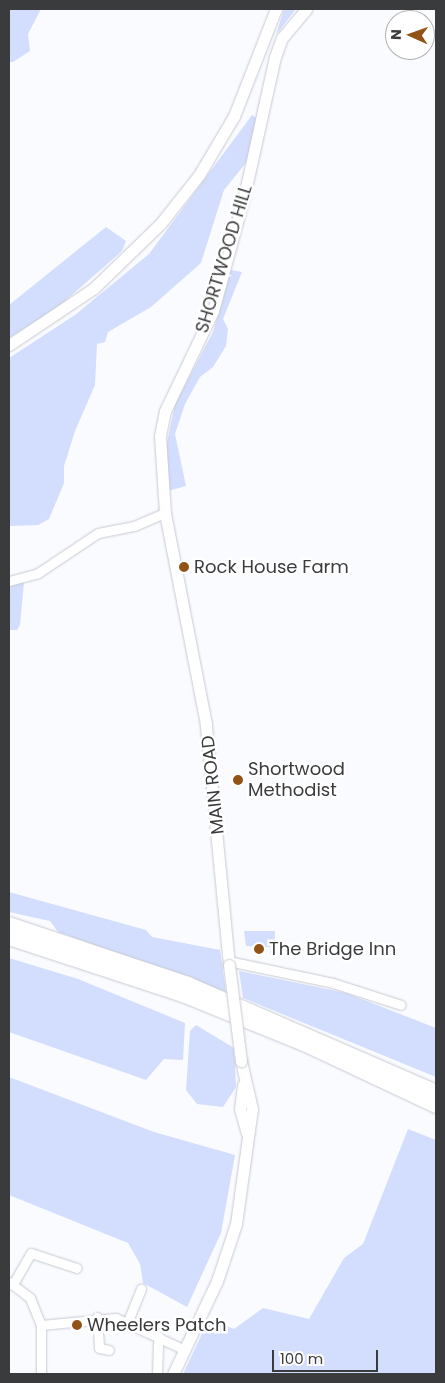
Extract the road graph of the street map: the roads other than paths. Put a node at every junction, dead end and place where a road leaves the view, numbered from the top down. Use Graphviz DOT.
graph roads {
  1 [pos="276,9"];
  2 [pos="306,9"];
  3 [pos="9,345"];
  4 [pos="165,513"];
  5 [pos="9,581"];
  6 [pos="9,924"];
  7 [pos="9,938"];
  8 [pos="228,963"];
  9 [pos="401,1005"];
  10 [pos="436,1092"];
  11 [pos="436,1106"];
  12 [pos="77,1268"];
  13 [pos="11,1283"];
  14 [pos="141,1289"];
  15 [pos="97,1317"];
  16 [pos="128,1321"];
  17 [pos="41,1325"];
  18 [pos="158,1336"];
  19 [pos="100,1349"];
  20 [pos="185,1350"];
  21 [pos="41,1374"];
  22 [pos="157,1374"];
  23 [pos="173,1374"];
  1 -- 3 [label="main road"];
  2 -- 4 [label="main road, SHORTWOOD HILL"];
  4 -- 5 [label="street"];
  4 -- 8 [label="main road, MAIN ROAD"];
  6 -- 10 [label="highway"];
  7 -- 11 [label="highway"];
  8 -- 9 [label="street"];
  8 -- 20 [label="main road, MAIN ROAD, bridge"];
  12 -- 13 [label="street"];
  13 -- 17 [label="street"];
  14 -- 16 [label="street"];
  15 -- 16 [label="street"];
  15 -- 17 [label="street"];
  15 -- 19 [label="street"];
  16 -- 18 [label="street"];
  17 -- 21 [label="street"];
  18 -- 20 [label="street"];
  18 -- 22 [label="street"];
  20 -- 23 [label="main road"];
}
